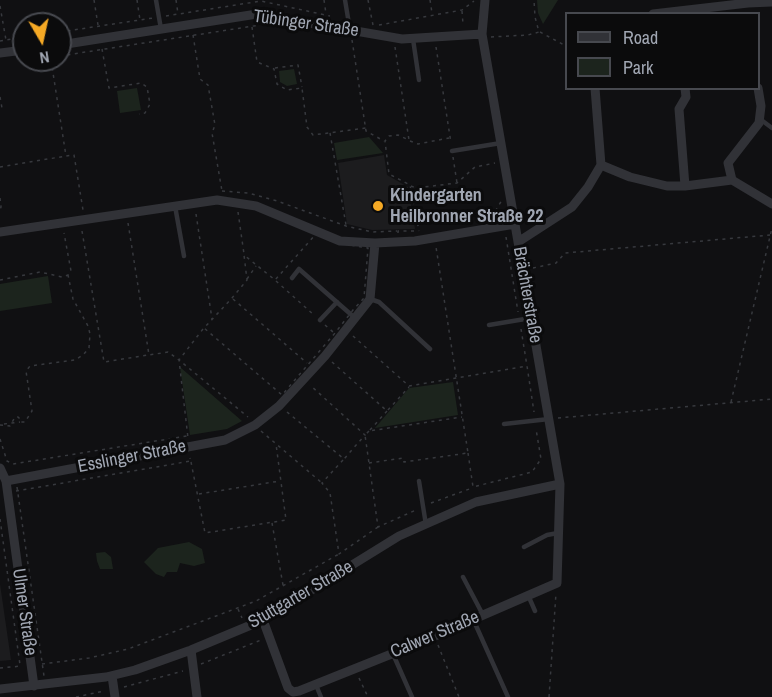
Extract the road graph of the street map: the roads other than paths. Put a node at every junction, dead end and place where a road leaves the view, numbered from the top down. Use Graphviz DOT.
graph roads {
  1 [pos="156,0"];
  2 [pos="345,0"];
  3 [pos="485,0"];
  4 [pos="772,2"];
  5 [pos="748,3"];
  6 [pos="676,12"];
  7 [pos="749,12"];
  8 [pos="161,29"];
  9 [pos="350,30"];
  10 [pos="482,34"];
  11 [pos="413,39"];
  12 [pos="72,43"];
  13 [pos="419,80"];
  14 [pos="595,90"];
  15 [pos="686,90"];
  16 [pos="759,90"];
  17 [pos="760,119"];
  18 [pos="772,128"];
  19 [pos="501,143"];
  20 [pos="452,151"];
  21 [pos="600,165"];
  22 [pos="732,180"];
  23 [pos="685,186"];
  24 [pos="772,204"];
  25 [pos="175,206"];
  26 [pos="515,224"];
  27 [pos="0,232"];
  28 [pos="518,242"];
  29 [pos="375,243"];
  30 [pos="184,256"];
  31 [pos="292,278"];
  32 [pos="370,298"];
  33 [pos="337,302"];
  34 [pos="353,315"];
  35 [pos="531,318"];
  36 [pos="320,320"];
  37 [pos="489,325"];
  38 [pos="430,349"];
  39 [pos="549,419"];
  40 [pos="504,424"];
  41 [pos="4,465"];
  42 [pos="10,480"];
  43 [pos="419,481"];
  44 [pos="560,484"];
  45 [pos="426,525"];
  46 [pos="558,533"];
  47 [pos="524,547"];
  48 [pos="463,577"];
  49 [pos="528,595"];
  50 [pos="535,611"];
  51 [pos="483,615"];
  52 [pos="473,619"];
  53 [pos="263,620"];
  54 [pos="191,650"];
  55 [pos="393,654"];
  56 [pos="112,676"];
  57 [pos="316,685"];
  58 [pos="34,686"];
  59 [pos="0,689"];
  60 [pos="114,693"];
  61 [pos="293,694"];
  62 [pos="1,697"];
  63 [pos="197,697"];
  64 [pos="321,697"];
  65 [pos="411,697"];
  66 [pos="508,697"];
  1 -- 8 [label="lane"];
  2 -- 9 [label="lane"];
  3 -- 10 [label="street, Brächterstraße"];
  4 -- 5 [label="street"];
  5 -- 6 [label="street"];
  5 -- 7 [label="street"];
  8 -- 9 [label="street, Tübinger Straße"];
  8 -- 12 [label="street, Tübinger Straße"];
  9 -- 11 [label="street, Tübinger Straße"];
  10 -- 11 [label="street, Tübinger Straße"];
  10 -- 19 [label="street, Brächterstraße"];
  11 -- 13 [label="lane"];
  14 -- 21 [label="street"];
  15 -- 23 [label="street"];
  16 -- 17 [label="street"];
  17 -- 18 [label="lane"];
  17 -- 22 [label="street"];
  19 -- 20 [label="lane"];
  19 -- 26 [label="street, Brächterstraße"];
  21 -- 23 [label="street"];
  21 -- 28 [label="street"];
  22 -- 23 [label="street"];
  22 -- 24 [label="street"];
  25 -- 27 [label="street"];
  25 -- 29 [label="street"];
  25 -- 30 [label="lane"];
  26 -- 28 [label="street, Brächterstraße"];
  26 -- 29 [label="street"];
  28 -- 35 [label="street, Brächterstraße"];
  29 -- 32 [label="street"];
  31 -- 33 [label="lane"];
  32 -- 34 [label="street, Esslinger Straße"];
  32 -- 38 [label="lane"];
  33 -- 34 [label="lane"];
  33 -- 36 [label="lane"];
  34 -- 42 [label="street, Esslinger Straße"];
  35 -- 37 [label="lane"];
  35 -- 39 [label="street, Brächterstraße"];
  39 -- 40 [label="lane"];
  39 -- 44 [label="street, Brächterstraße"];
  41 -- 42 [label="street, Ulmer Straße"];
  42 -- 58 [label="street, Ulmer Straße"];
  43 -- 45 [label="lane"];
  44 -- 45 [label="street, Stuttgarter Straße"];
  44 -- 46 [label="street"];
  45 -- 53 [label="street, Stuttgarter Straße"];
  46 -- 47 [label="lane"];
  46 -- 49 [label="street, Calwer Straße"];
  48 -- 51 [label="lane"];
  49 -- 50 [label="lane"];
  49 -- 51 [label="street, Calwer Straße"];
  51 -- 52 [label="street, Calwer Straße"];
  52 -- 55 [label="street, Calwer Straße"];
  52 -- 66 [label="lane"];
  53 -- 54 [label="street, Stuttgarter Straße"];
  53 -- 61 [label="street, Calwer Straße"];
  54 -- 56 [label="street, Stuttgarter Straße"];
  54 -- 63 [label="street"];
  55 -- 57 [label="street, Calwer Straße"];
  55 -- 65 [label="lane"];
  56 -- 58 [label="street, Stuttgarter Straße"];
  56 -- 60 [label="street"];
  57 -- 61 [label="street, Calwer Straße"];
  57 -- 64 [label="lane"];
  58 -- 59 [label="street, Stuttgarter Straße"];
  59 -- 62 [label="street"];
}
